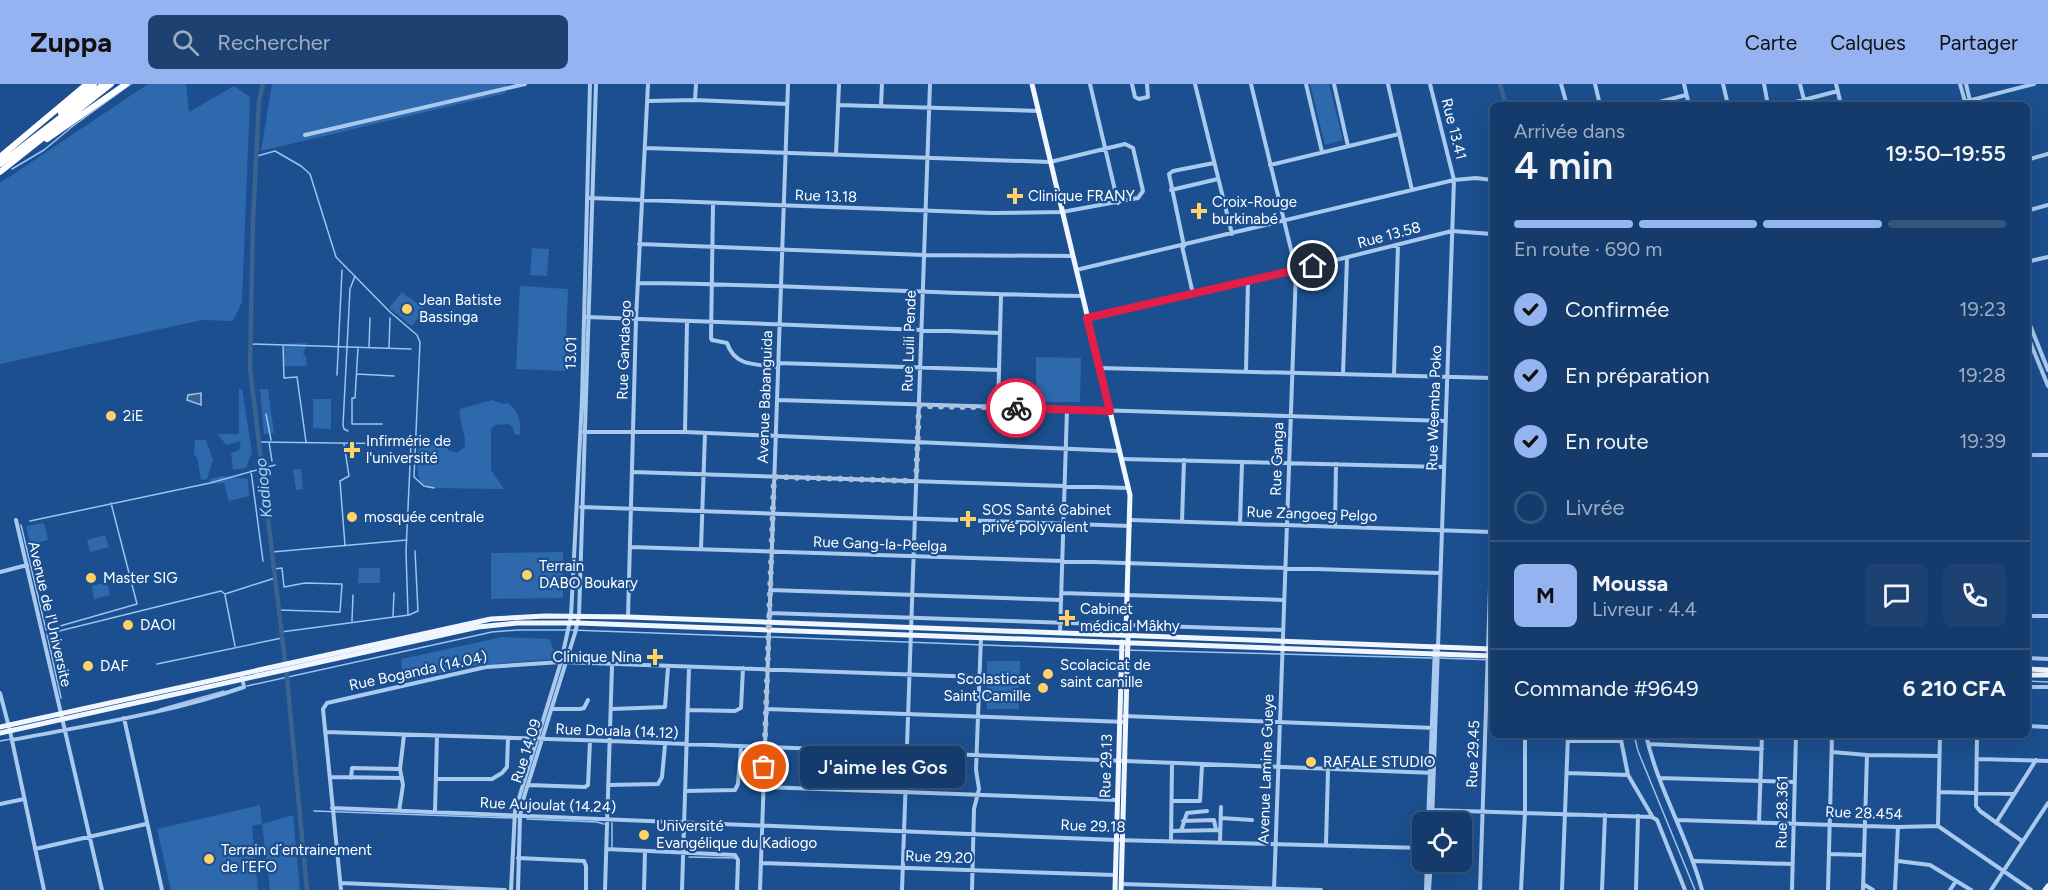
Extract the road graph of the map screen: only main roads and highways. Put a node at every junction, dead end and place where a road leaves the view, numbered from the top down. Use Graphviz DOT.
graph roads {
  1 [pos="87,84"];
  2 [pos="94,84"];
  3 [pos="104,84"];
  4 [pos="111,84"];
  5 [pos="126,84"];
  6 [pos="1032,84"];
  7 [pos="24,149"];
  8 [pos="0,157"];
  9 [pos="0,164"];
  10 [pos="0,172"];
  11 [pos="578,619"];
  12 [pos="768,627"];
  13 [pos="912,631"];
  14 [pos="1125,640"];
  15 [pos="1490,652"];
  16 [pos="2030,669"];
  17 [pos="2048,670"];
  18 [pos="2030,675"];
  19 [pos="2048,675"];
  20 [pos="0,727"];
  21 [pos="9,728"];
  22 [pos="0,733"];
  23 [pos="1122,763"];
  24 [pos="1119,840"];
  25 [pos="1121,887"];
  26 [pos="1115,890"];
  1 -- 8 [label="highway"];
  2 -- 7 [label="highway"];
  3 -- 7 [label="highway"];
  4 -- 7 [label="highway"];
  5 -- 7 [label="highway"];
  6 -- 14 [label="main road"];
  7 -- 9 [label="highway"];
  7 -- 10 [label="highway"];
  11 -- 12 [label="main road"];
  11 -- 12 [label="main road"];
  11 -- 21 [label="main road"];
  12 -- 13 [label="main road"];
  13 -- 14 [label="main road"];
  13 -- 14 [label="main road"];
  14 -- 15 [label="main road"];
  14 -- 23 [label="main road"];
  16 -- 17 [label="main road"];
  18 -- 19 [label="main road"];
  20 -- 21 [label="main road"];
  21 -- 22 [label="main road"];
  23 -- 24 [label="main road"];
  23 -- 24 [label="main road, Rue 29.13"];
  24 -- 25 [label="main road"];
  24 -- 26 [label="main road, Rue 29.13"];
}
